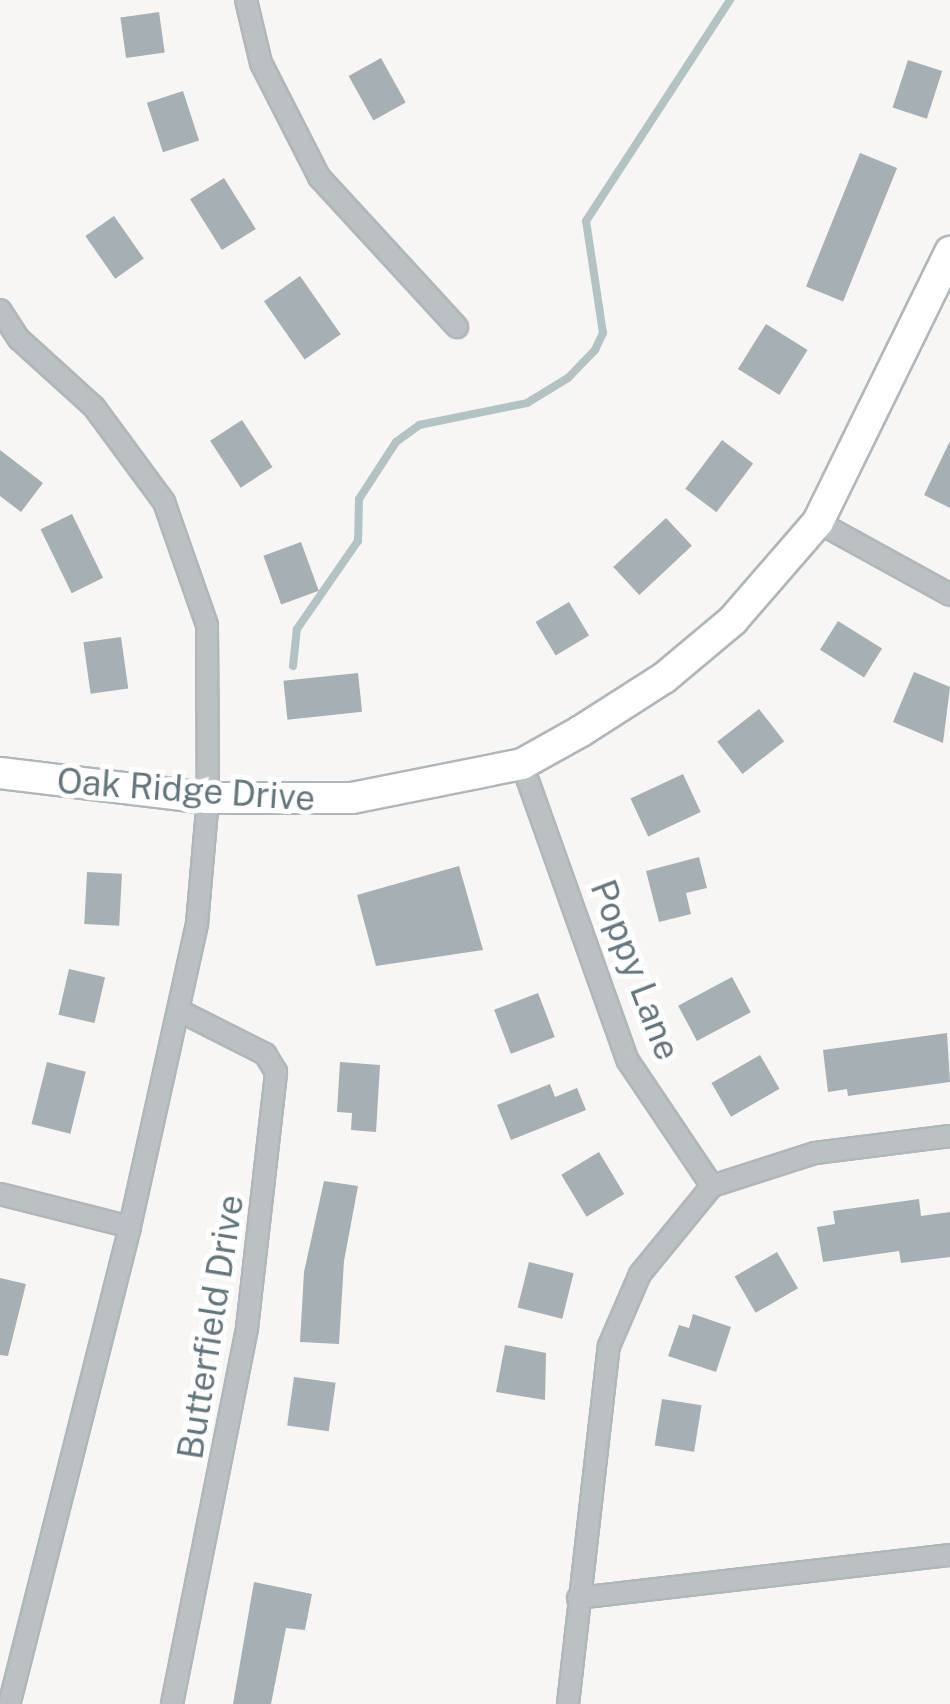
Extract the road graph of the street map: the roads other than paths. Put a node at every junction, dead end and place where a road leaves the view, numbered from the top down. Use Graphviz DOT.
graph roads {
  1 [pos="246,0"];
  2 [pos="950,252"];
  3 [pos="0,310"];
  4 [pos="456,327"];
  5 [pos="818,522"];
  6 [pos="950,596"];
  7 [pos="522,764"];
  8 [pos="0,773"];
  9 [pos="208,798"];
  10 [pos="180,1010"];
  11 [pos="950,1136"];
  12 [pos="712,1186"];
  13 [pos="0,1194"];
  14 [pos="130,1227"];
  15 [pos="950,1555"];
  16 [pos="578,1598"];
  17 [pos="10,1704"];
  18 [pos="172,1704"];
  19 [pos="568,1704"];
  1 -- 4 [label="street"];
  2 -- 5 [label="street, Oak Ridge Drive"];
  3 -- 9 [label="street"];
  5 -- 6 [label="street"];
  5 -- 7 [label="street, Oak Ridge Drive"];
  7 -- 9 [label="street, Oak Ridge Drive"];
  7 -- 12 [label="street, Poppy Lane"];
  8 -- 9 [label="street, Oak Ridge Drive"];
  9 -- 10 [label="street"];
  10 -- 14 [label="street"];
  10 -- 18 [label="street, Butterfield Drive"];
  11 -- 12 [label="street"];
  12 -- 16 [label="street"];
  13 -- 14 [label="street"];
  14 -- 17 [label="street"];
  15 -- 16 [label="street"];
  16 -- 19 [label="street"];
}
